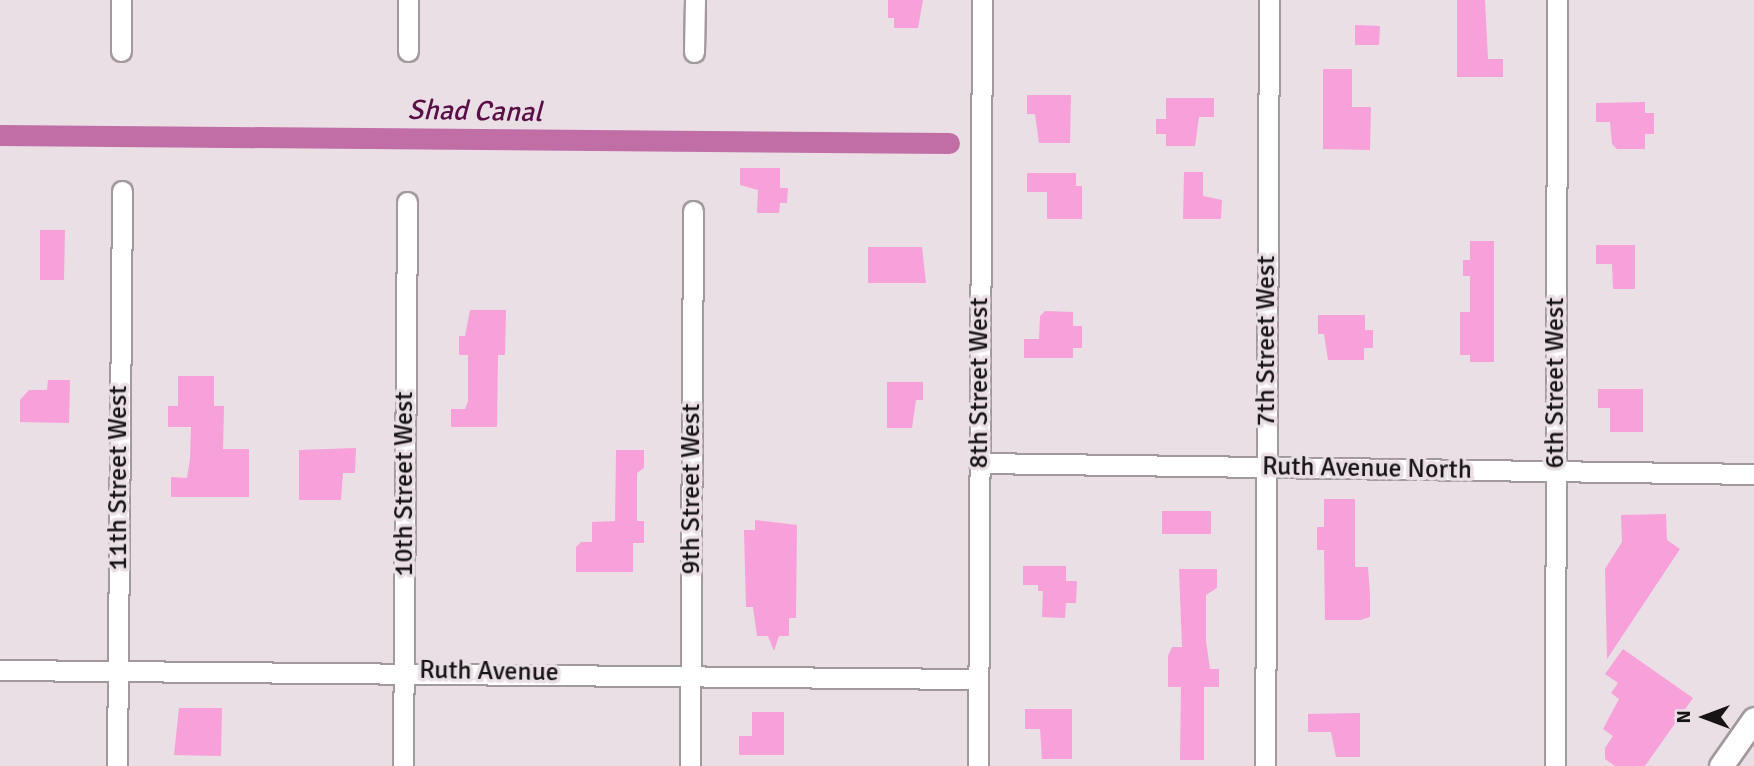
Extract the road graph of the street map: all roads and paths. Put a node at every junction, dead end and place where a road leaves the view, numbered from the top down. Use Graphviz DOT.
graph roads {
  1 [pos="121,0"];
  2 [pos="408,0"];
  3 [pos="695,0"];
  4 [pos="982,0"];
  5 [pos="1269,0"];
  6 [pos="1558,0"];
  7 [pos="121,51"];
  8 [pos="408,51"];
  9 [pos="694,52"];
  10 [pos="122,191"];
  11 [pos="407,202"];
  12 [pos="693,211"];
  13 [pos="979,463"];
  14 [pos="1266,467"];
  15 [pos="1556,472"];
  16 [pos="1754,474"];
  17 [pos="0,670"];
  18 [pos="118,671"];
  19 [pos="403,671"];
  20 [pos="691,674"];
  21 [pos="978,679"];
  22 [pos="1754,719"];
  23 [pos="1747,739"];
  24 [pos="117,766"];
  25 [pos="403,766"];
  26 [pos="690,766"];
  27 [pos="978,766"];
  28 [pos="1265,766"];
  29 [pos="1555,766"];
  30 [pos="1721,766"];
  31 [pos="1741,766"];
  1 -- 7 [label="street"];
  2 -- 8 [label="street"];
  3 -- 9 [label="street"];
  4 -- 13 [label="street, 8th Street West"];
  5 -- 14 [label="street, 7th Street West"];
  6 -- 15 [label="street, 6th Street West"];
  10 -- 18 [label="street, 11th Street West"];
  11 -- 19 [label="street, 10th Street West"];
  12 -- 20 [label="street, 9th Street West"];
  13 -- 14 [label="street, Ruth Avenue North"];
  13 -- 21 [label="street, 8th Street West"];
  14 -- 15 [label="street, Ruth Avenue North"];
  14 -- 28 [label="street, 7th Street West"];
  15 -- 16 [label="street, Ruth Avenue North"];
  15 -- 29 [label="street, 6th Street West"];
  17 -- 18 [label="street, Ruth Avenue"];
  18 -- 19 [label="street, Ruth Avenue"];
  18 -- 24 [label="street, 11th Street West"];
  19 -- 20 [label="street, Ruth Avenue"];
  19 -- 25 [label="street, 10th Street West"];
  20 -- 21 [label="street, Ruth Avenue"];
  20 -- 26 [label="street, 9th Street West"];
  21 -- 27 [label="street, 8th Street West"];
  22 -- 23 [label="street"];
  23 -- 30 [label="street"];
  23 -- 31 [label="street"];
}
